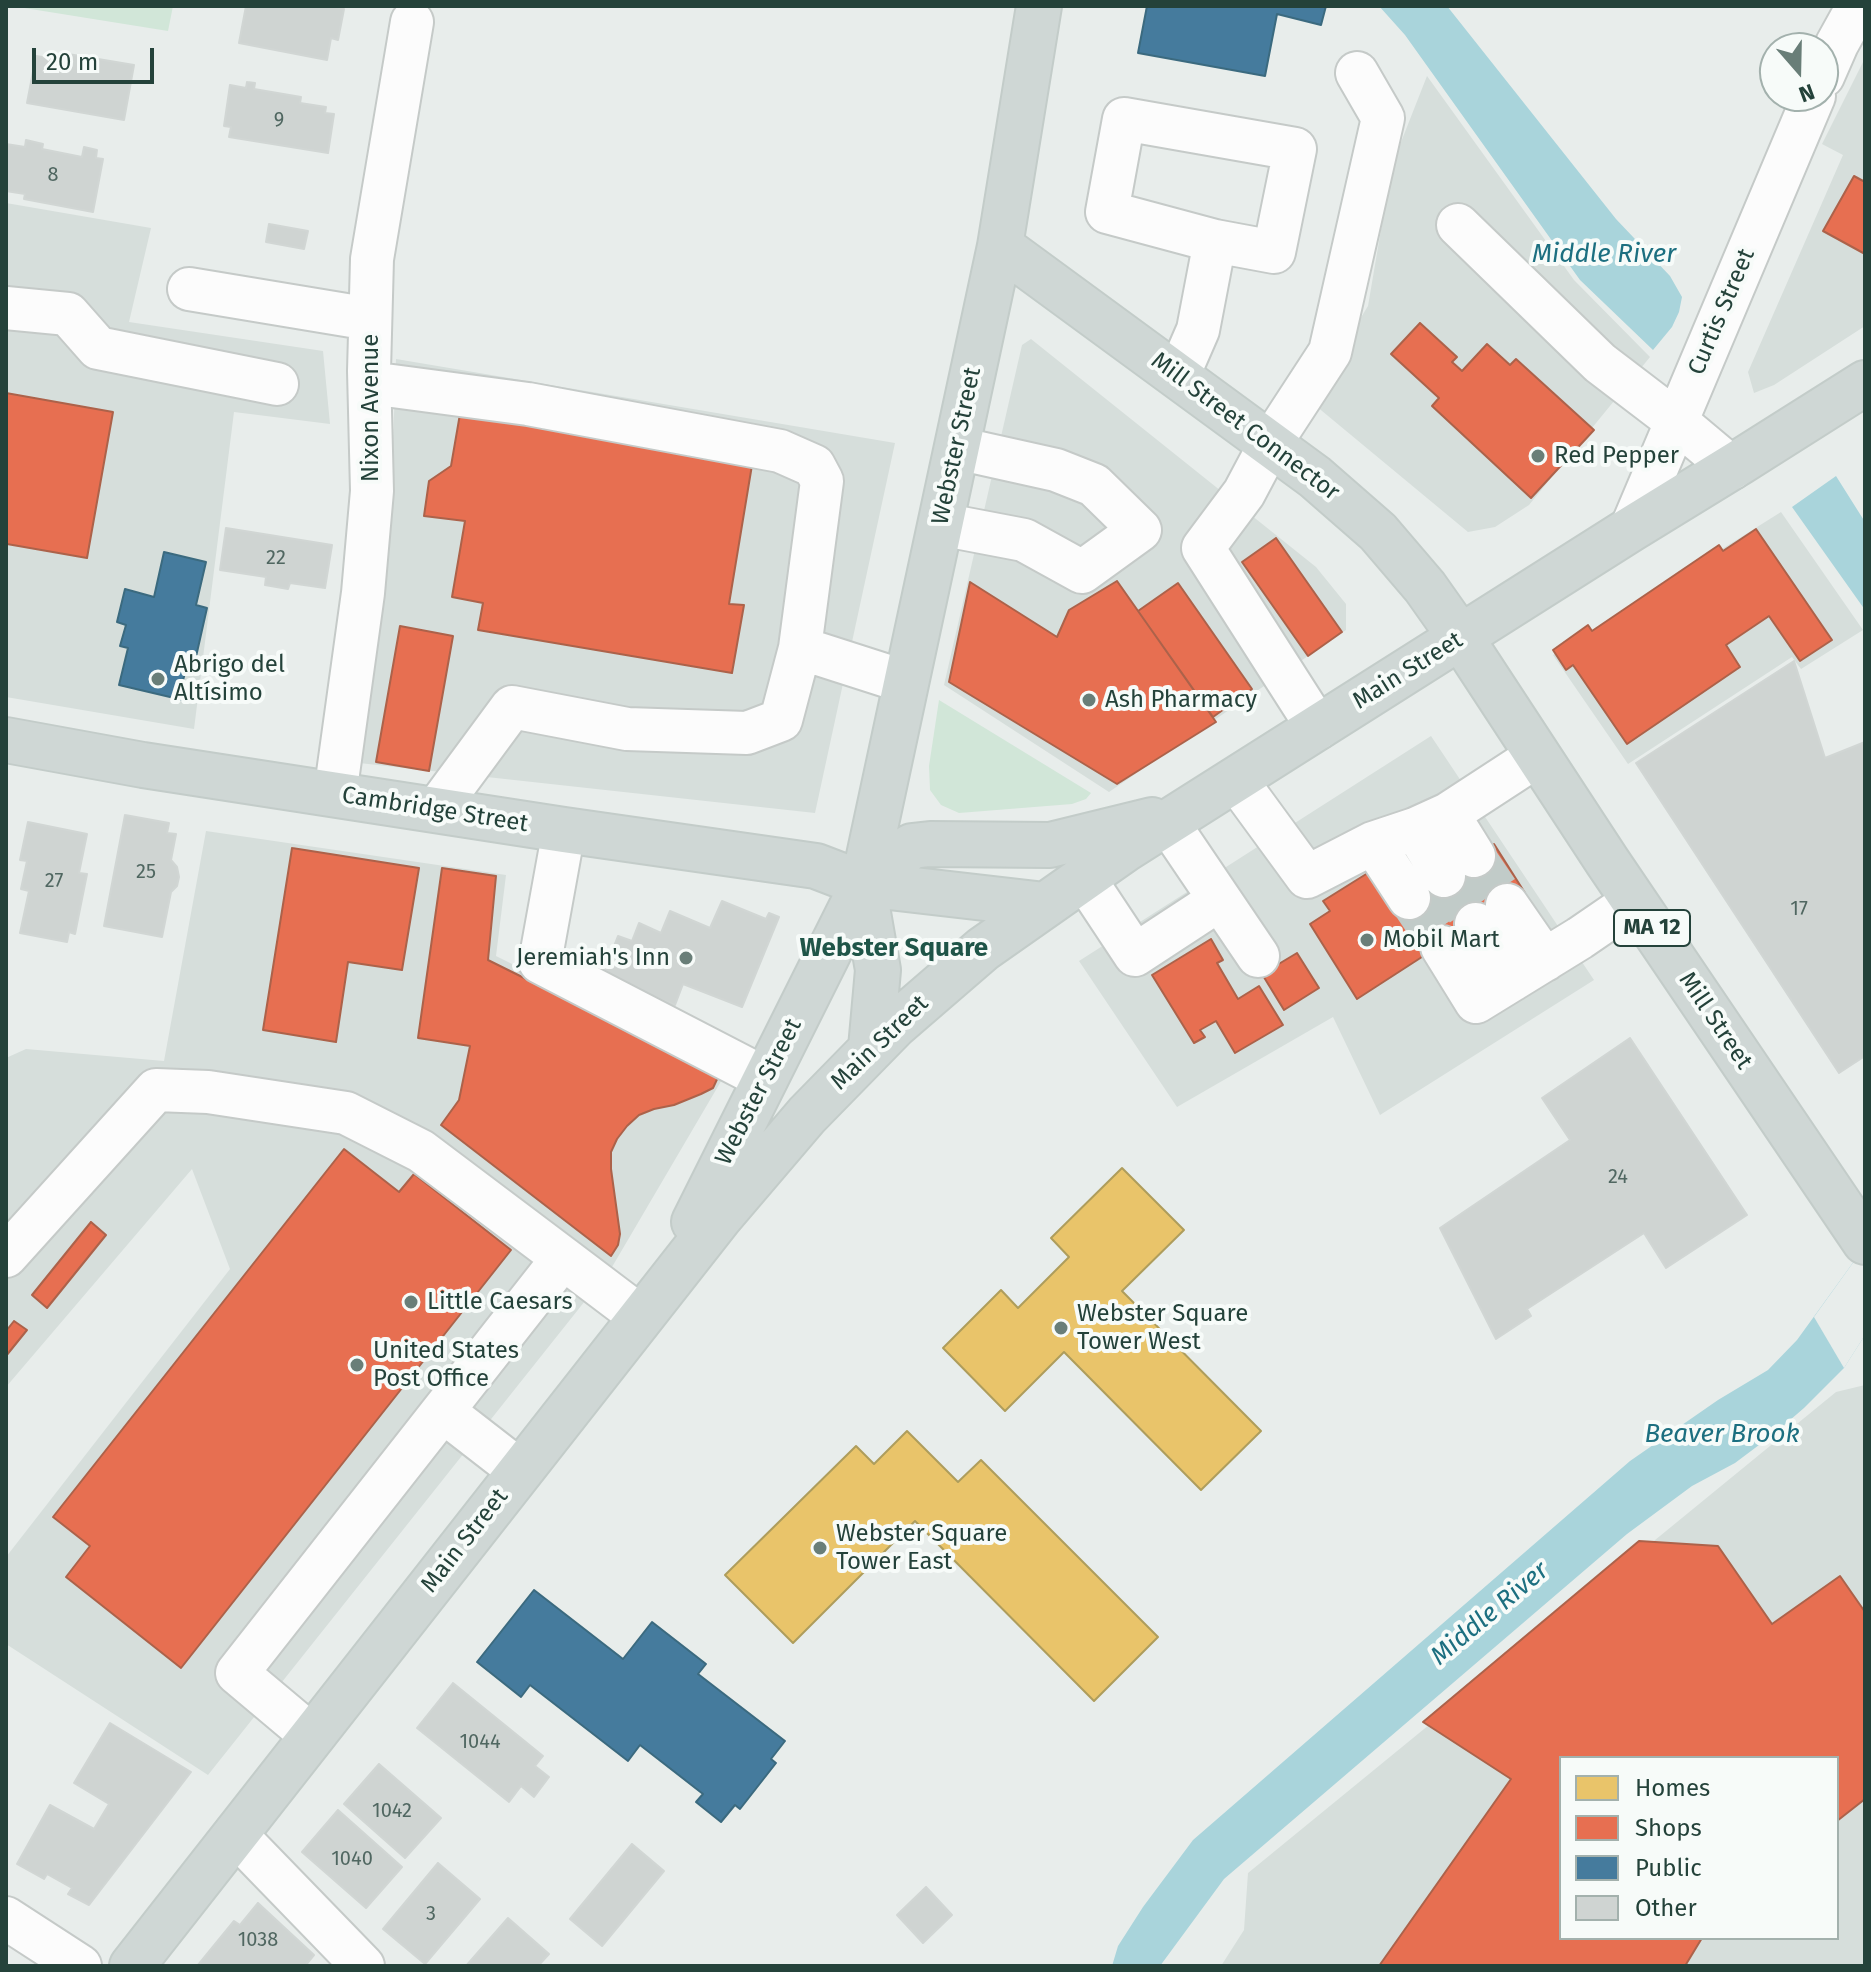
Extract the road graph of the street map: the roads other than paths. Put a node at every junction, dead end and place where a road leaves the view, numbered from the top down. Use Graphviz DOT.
graph roads {
  1 [pos="1039,6"];
  2 [pos="1858,6"];
  3 [pos="412,22"];
  4 [pos="1839,40"];
  5 [pos="1357,73"];
  6 [pos="1807,112"];
  7 [pos="1458,225"];
  8 [pos="1215,241"];
  9 [pos="1000,246"];
  10 [pos="189,289"];
  11 [pos="6,308"];
  12 [pos="370,319"];
  13 [pos="1178,376"];
  14 [pos="370,383"];
  15 [pos="1865,383"];
  16 [pos="277,384"];
  17 [pos="1676,421"];
  18 [pos="1270,444"];
  19 [pos="957,448"];
  20 [pos="1732,468"];
  21 [pos="940,524"];
  22 [pos="1631,529"];
  23 [pos="1461,638"];
  24 [pos="800,648"];
  25 [pos="906,682"];
  26 [pos="1318,728"];
  27 [pos="6,740"];
  28 [pos="1537,756"];
  29 [pos="1236,780"];
  30 [pos="335,795"];
  31 [pos="436,810"];
  32 [pos="1177,817"];
  33 [pos="1431,821"];
  34 [pos="564,830"];
  35 [pos="1373,843"];
  36 [pos="1459,866"];
  37 [pos="1084,878"];
  38 [pos="863,884"];
  39 [pos="1409,898"];
  40 [pos="1219,900"];
  41 [pos="1634,901"];
  42 [pos="1045,905"];
  43 [pos="1258,956"];
  44 [pos="1528,970"];
  45 [pos="871,1048"];
  46 [pos="766,1079"];
  47 [pos="1856,1229"];
  48 [pos="6,1256"];
  49 [pos="563,1258"];
  50 [pos="648,1309"];
  51 [pos="444,1412"];
  52 [pos="520,1471"];
  53 [pos="312,1736"];
  54 [pos="235,1834"];
  55 [pos="6,1918"];
  56 [pos="80,1966"];
  57 [pos="132,1966"];
  58 [pos="363,1966"];
  1 -- 9 [label="main road, Webster Street"];
  2 -- 4 [label="street"];
  3 -- 12 [label="street, Nixon Avenue"];
  5 -- 18 [label="street"];
  6 -- 17 [label="street, Curtis Street"];
  7 -- 17 [label="street"];
  8 -- 8 [label="street"];
  8 -- 13 [label="street"];
  9 -- 13 [label="main road, Mill Street Connector / MA 12"];
  9 -- 19 [label="main road, Webster Street"];
  10 -- 12 [label="street"];
  11 -- 16 [label="street"];
  12 -- 14 [label="street, Nixon Avenue"];
  13 -- 18 [label="main road, Mill Street Connector / MA 12"];
  14 -- 24 [label="street"];
  14 -- 30 [label="street, Nixon Avenue"];
  15 -- 20 [label="main road, Main Street"];
  17 -- 20 [label="street"];
  17 -- 22 [label="street, Curtis Street"];
  18 -- 23 [label="main road, Mill Street Connector / MA 12"];
  18 -- 26 [label="street"];
  19 -- 21 [label="main road, Webster Street"];
  19 -- 21 [label="street"];
  20 -- 22 [label="main road, Main Street"];
  21 -- 25 [label="main road, Webster Street"];
  22 -- 23 [label="main road, Main Street"];
  23 -- 26 [label="main road, Main Street"];
  23 -- 28 [label="main road, Mill Street / MA 12"];
  24 -- 25 [label="street"];
  24 -- 31 [label="street"];
  25 -- 38 [label="main road, Webster Street"];
  26 -- 29 [label="main road, Main Street"];
  27 -- 30 [label="main road, Cambridge Street"];
  28 -- 33 [label="street"];
  28 -- 41 [label="main road, Mill Street / MA 12"];
  29 -- 32 [label="main road, Main Street"];
  29 -- 35 [label="street"];
  30 -- 31 [label="main road, Cambridge Street"];
  31 -- 34 [label="main road, Cambridge Street"];
  32 -- 37 [label="main road, Main Street"];
  32 -- 38 [label="main road"];
  32 -- 40 [label="street"];
  33 -- 35 [label="street"];
  33 -- 36 [label="street"];
  34 -- 38 [label="main road, Cambridge Street"];
  34 -- 46 [label="street"];
  35 -- 39 [label="street"];
  37 -- 40 [label="street"];
  37 -- 42 [label="main road, Main Street"];
  38 -- 42 [label="main road, Cambridge Street"];
  38 -- 45 [label="main road, Webster Street"];
  38 -- 46 [label="main road, Webster Street"];
  40 -- 43 [label="street"];
  41 -- 44 [label="street"];
  41 -- 47 [label="main road, Mill Street / MA 12"];
  42 -- 45 [label="main road, Main Street"];
  44 -- 44 [label="street"];
  45 -- 50 [label="main road, Main Street"];
  46 -- 50 [label="main road, Webster Street"];
  48 -- 49 [label="street"];
  49 -- 50 [label="street"];
  49 -- 51 [label="street"];
  50 -- 52 [label="main road, Main Street"];
  51 -- 52 [label="street"];
  51 -- 53 [label="street"];
  52 -- 53 [label="main road, Main Street"];
  53 -- 54 [label="main road, Main Street"];
  54 -- 57 [label="main road, Main Street"];
  54 -- 58 [label="street"];
  55 -- 56 [label="street"];
}
